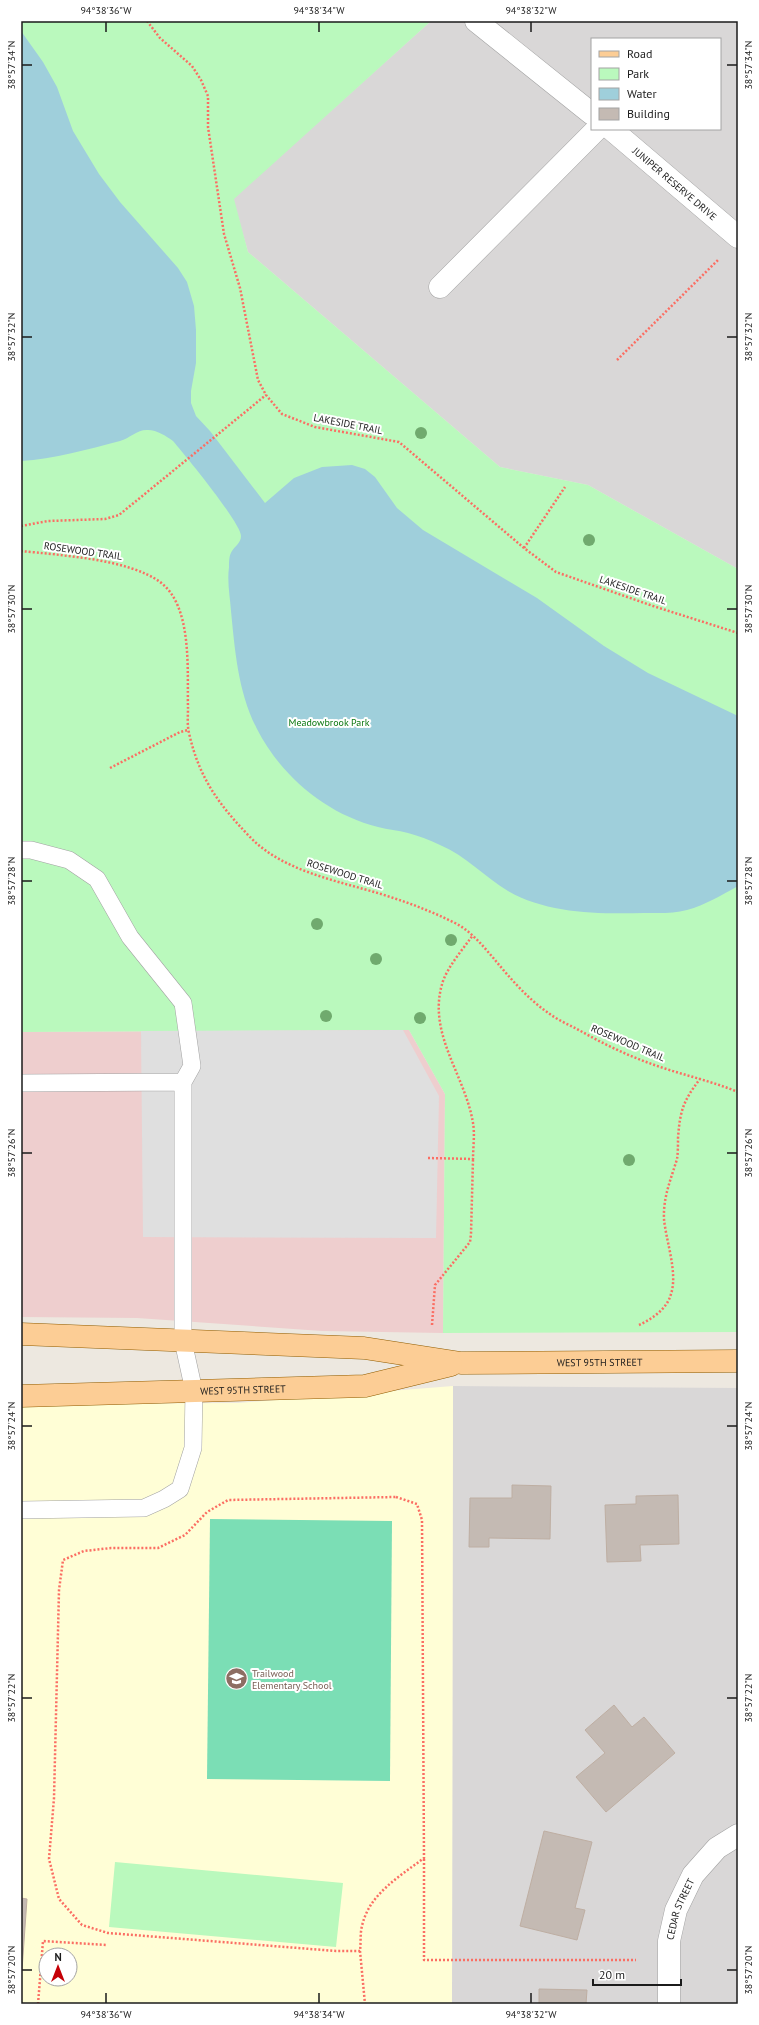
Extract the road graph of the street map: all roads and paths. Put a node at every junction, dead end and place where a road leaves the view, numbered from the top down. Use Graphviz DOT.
graph roads {
  1 [pos="147,21"];
  2 [pos="476,21"];
  3 [pos="591,113"];
  4 [pos="596,130"];
  5 [pos="612,130"];
  6 [pos="738,237"];
  7 [pos="719,259"];
  8 [pos="440,287"];
  9 [pos="617,360"];
  10 [pos="266,395"];
  11 [pos="565,487"];
  12 [pos="21,526"];
  13 [pos="524,548"];
  14 [pos="21,551"];
  15 [pos="738,633"];
  16 [pos="188,730"];
  17 [pos="110,768"];
  18 [pos="21,850"];
  19 [pos="473,935"];
  20 [pos="700,1079"];
  21 [pos="183,1082"];
  22 [pos="21,1083"];
  23 [pos="738,1092"];
  24 [pos="428,1158"];
  25 [pos="473,1159"];
  26 [pos="432,1325"];
  27 [pos="639,1325"];
  28 [pos="21,1334"];
  29 [pos="183,1341"];
  30 [pos="738,1361"];
  31 [pos="462,1363"];
  32 [pos="194,1391"];
  33 [pos="21,1396"];
  34 [pos="21,1510"];
  35 [pos="738,1835"];
  36 [pos="424,1858"];
  37 [pos="107,1945"];
  38 [pos="360,1951"];
  39 [pos="636,1960"];
  40 [pos="38,2004"];
  41 [pos="365,2004"];
  42 [pos="670,2004"];
  1 -- 10 [label="path, LAKESIDE TRAIL"];
  2 -- 3 [label="street"];
  4 -- 8 [label="street"];
  5 -- 6 [label="street, JUNIPER RESERVE DRIVE"];
  7 -- 9 [label="path"];
  10 -- 12 [label="path"];
  10 -- 13 [label="path, LAKESIDE TRAIL"];
  11 -- 13 [label="path"];
  13 -- 15 [label="path, LAKESIDE TRAIL"];
  14 -- 16 [label="path, ROSEWOOD TRAIL"];
  16 -- 17 [label="path"];
  16 -- 19 [label="path, ROSEWOOD TRAIL"];
  18 -- 21 [label="lane"];
  19 -- 20 [label="path, ROSEWOOD TRAIL"];
  19 -- 25 [label="path"];
  20 -- 23 [label="path, ROSEWOOD TRAIL"];
  20 -- 27 [label="path"];
  21 -- 22 [label="lane"];
  21 -- 29 [label="lane"];
  24 -- 25 [label="path"];
  25 -- 26 [label="path"];
  28 -- 29 [label="main road, WEST 95TH STREET"];
  29 -- 31 [label="main road, WEST 95TH STREET"];
  29 -- 32 [label="lane"];
  30 -- 31 [label="main road, WEST 95TH STREET"];
  31 -- 32 [label="main road, WEST 95TH STREET"];
  32 -- 33 [label="main road, WEST 95TH STREET"];
  32 -- 34 [label="lane"];
  35 -- 42 [label="street, CEDAR STREET"];
  36 -- 38 [label="path"];
  36 -- 38 [label="path"];
  36 -- 39 [label="path"];
  37 -- 40 [label="path"];
  38 -- 41 [label="path"];
}
